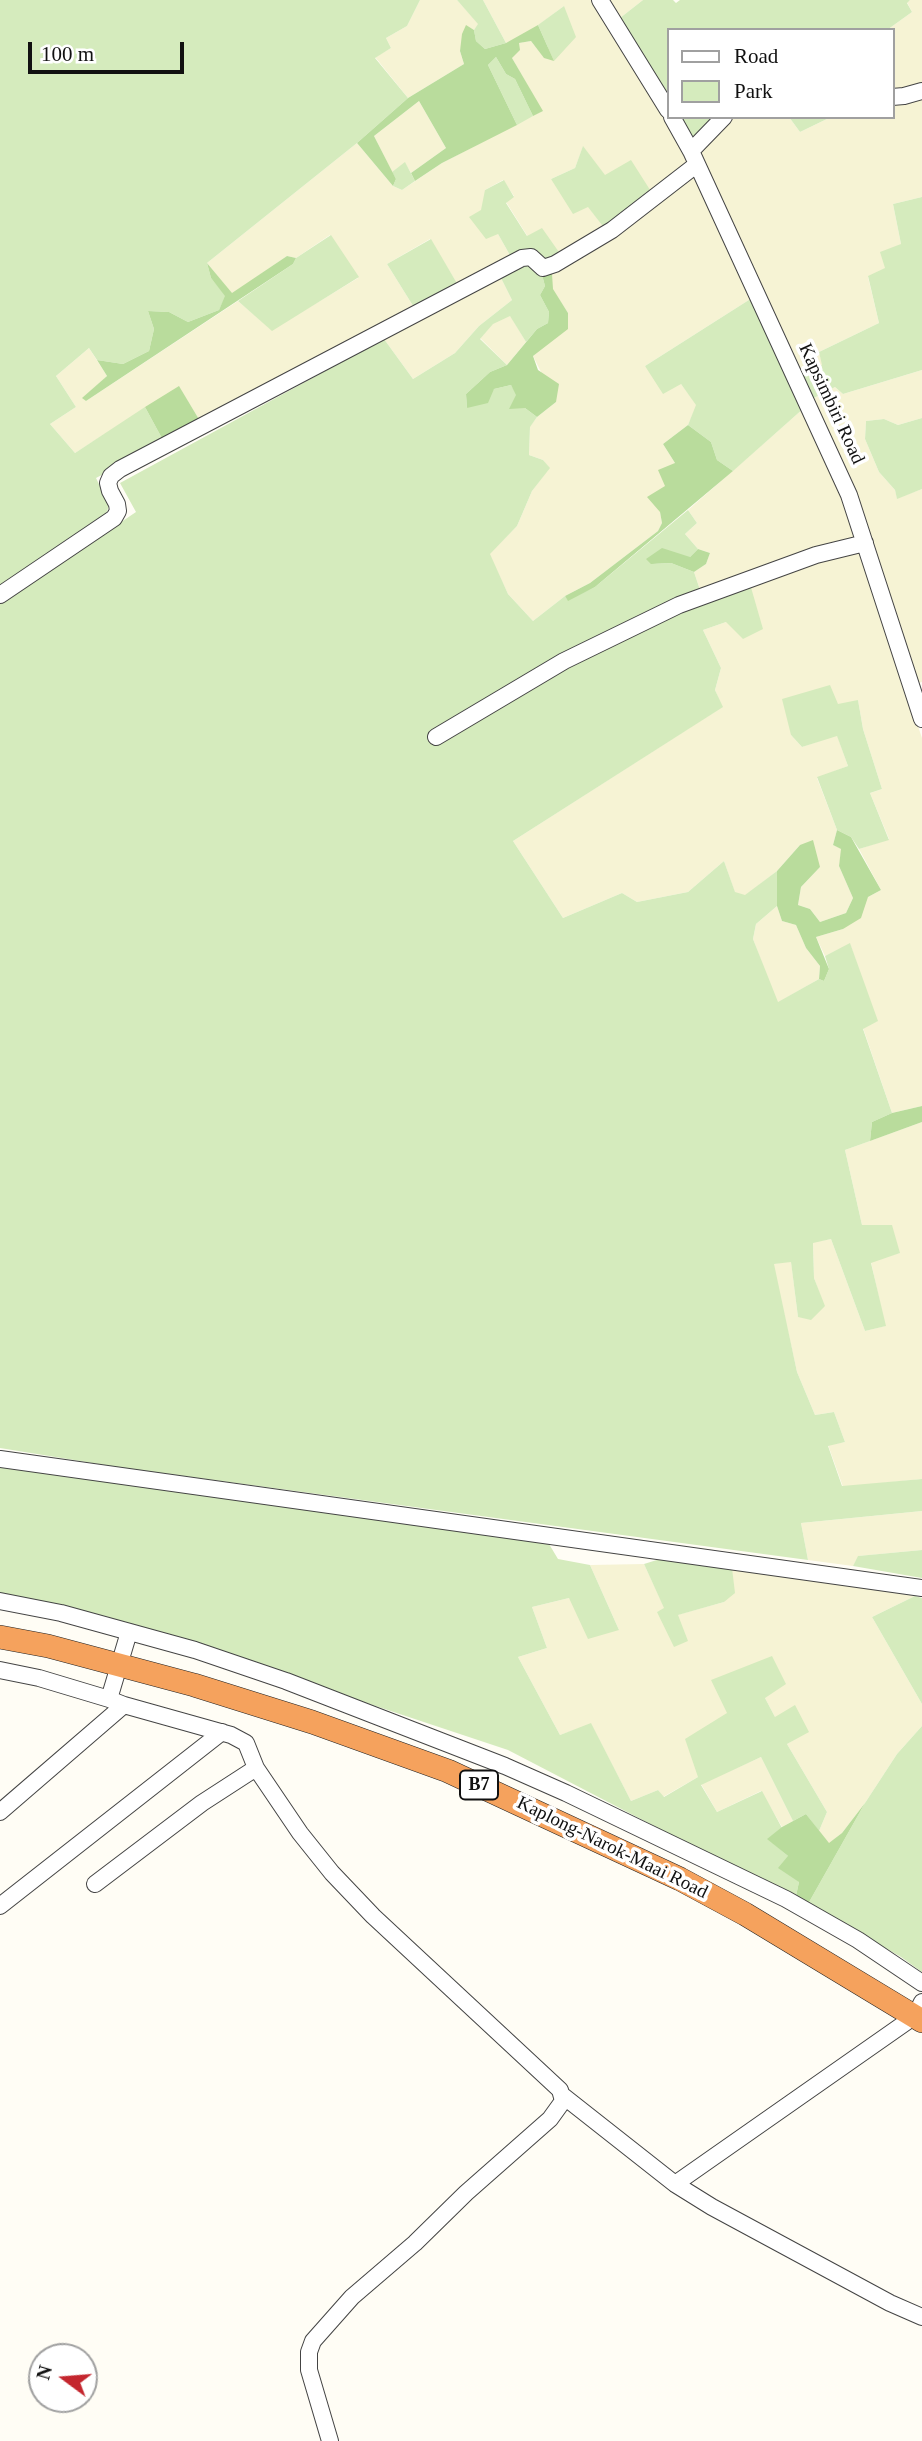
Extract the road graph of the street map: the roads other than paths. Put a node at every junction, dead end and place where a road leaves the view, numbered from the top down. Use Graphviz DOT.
graph roads {
  1 [pos="600,0"];
  2 [pos="922,91"];
  3 [pos="894,97"];
  4 [pos="666,107"];
  5 [pos="673,119"];
  6 [pos="723,119"];
  7 [pos="694,158"];
  8 [pos="865,543"];
  9 [pos="0,595"];
  10 [pos="917,691"];
  11 [pos="922,719"];
  12 [pos="436,737"];
  13 [pos="0,1459"];
  14 [pos="922,1588"];
  15 [pos="0,1601"];
  16 [pos="129,1632"];
  17 [pos="0,1637"];
  18 [pos="120,1664"];
  19 [pos="0,1670"];
  20 [pos="320,1695"];
  21 [pos="117,1702"];
  22 [pos="312,1722"];
  23 [pos="222,1732"];
  24 [pos="256,1768"];
  25 [pos="0,1812"];
  26 [pos="624,1821"];
  27 [pos="614,1847"];
  28 [pos="95,1884"];
  29 [pos="0,1906"];
  30 [pos="922,1983"];
  31 [pos="920,2013"];
  32 [pos="562,2095"];
  33 [pos="676,2184"];
  34 [pos="922,2317"];
  35 [pos="330,2441"];
  1 -- 4 [label="street"];
  2 -- 3 [label="street"];
  5 -- 7 [label="street, Kapsimbiri Road"];
  6 -- 7 [label="street"];
  7 -- 8 [label="street, Kapsimbiri Road"];
  7 -- 9 [label="street"];
  8 -- 10 [label="street, Kapsimbiri Road"];
  8 -- 12 [label="street"];
  10 -- 11 [label="street, Kapsimbiri Road"];
  13 -- 14 [label="street"];
  15 -- 16 [label="street"];
  16 -- 18 [label="street"];
  16 -- 20 [label="street"];
  17 -- 18 [label="highway, Kaplong-Narok-Maai Road / B7"];
  18 -- 21 [label="street"];
  18 -- 22 [label="highway, Kaplong-Narok-Maai Road / B7"];
  19 -- 21 [label="street"];
  20 -- 22 [label="street"];
  20 -- 26 [label="street"];
  21 -- 23 [label="street"];
  21 -- 25 [label="street"];
  22 -- 27 [label="highway, Kaplong-Narok-Maai Road / B7"];
  23 -- 24 [label="street"];
  23 -- 29 [label="street"];
  24 -- 28 [label="street"];
  24 -- 32 [label="street"];
  26 -- 27 [label="street"];
  26 -- 30 [label="street"];
  27 -- 31 [label="highway, Kaplong-Narok-Maai Road / B7"];
  31 -- 33 [label="street"];
  32 -- 33 [label="street"];
  32 -- 35 [label="street"];
  33 -- 34 [label="street"];
}
